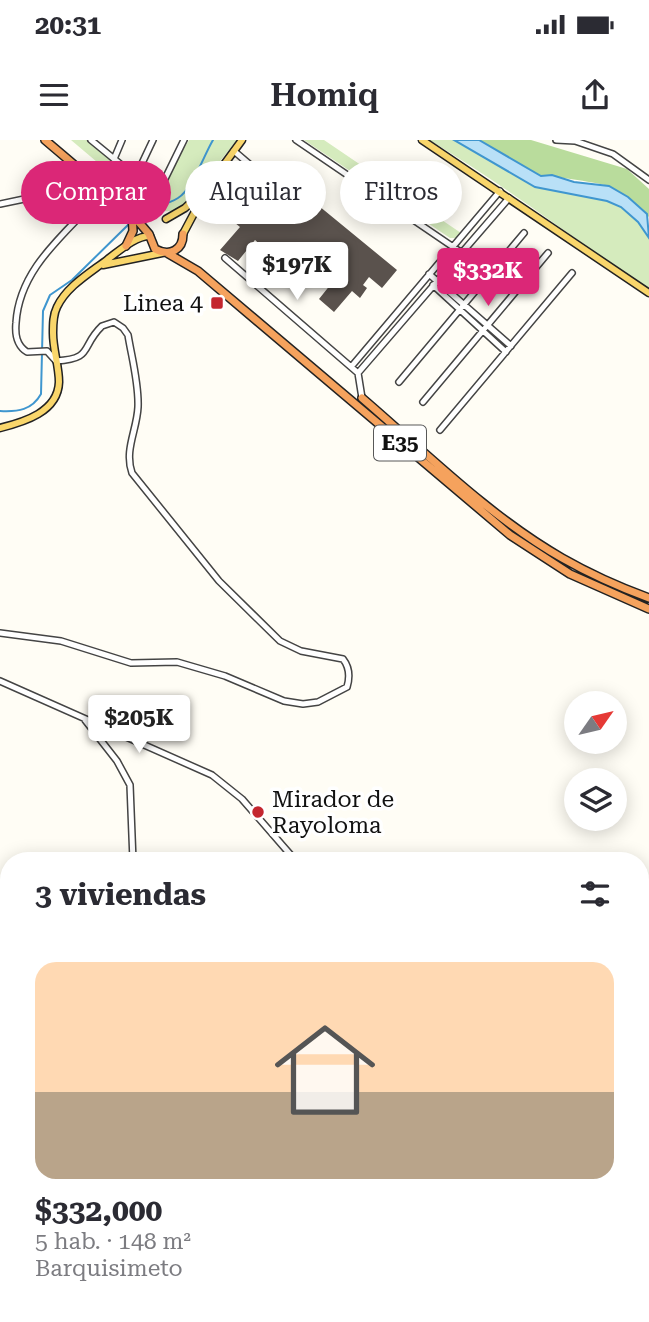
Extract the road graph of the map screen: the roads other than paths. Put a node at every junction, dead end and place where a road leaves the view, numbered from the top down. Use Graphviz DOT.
graph roads {
  1 [pos="45,140"];
  2 [pos="92,140"];
  3 [pos="122,140"];
  4 [pos="153,140"];
  5 [pos="242,140"];
  6 [pos="296,140"];
  7 [pos="422,140"];
  8 [pos="556,140"];
  9 [pos="181,141"];
  10 [pos="234,151"];
  11 [pos="114,159"];
  12 [pos="70,161"];
  13 [pos="117,161"];
  14 [pos="143,161"];
  15 [pos="227,161"];
  16 [pos="246,161"];
  17 [pos="171,164"];
  18 [pos="649,180"];
  19 [pos="500,191"];
  20 [pos="509,198"];
  21 [pos="21,200"];
  22 [pos="0,204"];
  23 [pos="73,224"];
  24 [pos="132,224"];
  25 [pos="140,224"];
  26 [pos="188,224"];
  27 [pos="524,233"];
  28 [pos="183,234"];
  29 [pos="150,235"];
  30 [pos="126,246"];
  31 [pos="453,246"];
  32 [pos="164,253"];
  33 [pos="462,253"];
  34 [pos="548,254"];
  35 [pos="225,258"];
  36 [pos="98,267"];
  37 [pos="572,273"];
  38 [pos="428,276"];
  39 [pos="435,283"];
  40 [pos="649,293"];
  41 [pos="462,307"];
  42 [pos="485,328"];
  43 [pos="53,339"];
  44 [pos="509,349"];
  45 [pos="47,351"];
  46 [pos="56,361"];
  47 [pos="351,366"];
  48 [pos="358,373"];
  49 [pos="399,382"];
  50 [pos="362,398"];
  51 [pos="423,402"];
  52 [pos="0,428"];
  53 [pos="440,430"];
  54 [pos="649,598"];
  55 [pos="649,609"];
  56 [pos="0,633"];
  57 [pos="0,681"];
  58 [pos="83,718"];
  59 [pos="133,852"];
  60 [pos="288,852"];
  1 -- 12 [label="highway, E35"];
  2 -- 11 [label="street"];
  3 -- 11 [label="street"];
  4 -- 14 [label="street"];
  5 -- 10 [label="main road"];
  6 -- 31 [label="street"];
  7 -- 19 [label="main road"];
  8 -- 18 [label="street"];
  9 -- 17 [label="street"];
  10 -- 15 [label="main road"];
  10 -- 16 [label="street"];
  11 -- 13 [label="street"];
  19 -- 20 [label="main road"];
  19 -- 31 [label="street"];
  20 -- 33 [label="street"];
  20 -- 40 [label="main road"];
  21 -- 22 [label="street"];
  23 -- 45 [label="street"];
  24 -- 30 [label="highway"];
  25 -- 29 [label="highway, E35"];
  26 -- 28 [label="main road"];
  27 -- 41 [label="street"];
  28 -- 32 [label="highway"];
  29 -- 30 [label="main road"];
  29 -- 32 [label="highway, E35"];
  30 -- 36 [label="main road"];
  31 -- 33 [label="street"];
  31 -- 38 [label="street"];
  32 -- 36 [label="main road"];
  32 -- 55 [label="highway, E35"];
  33 -- 39 [label="street"];
  34 -- 42 [label="street"];
  35 -- 47 [label="street"];
  36 -- 43 [label="main road"];
  37 -- 44 [label="street"];
  38 -- 39 [label="street"];
  38 -- 47 [label="street"];
  39 -- 41 [label="street"];
  39 -- 48 [label="street"];
  41 -- 42 [label="street"];
  41 -- 49 [label="street"];
  42 -- 44 [label="street"];
  42 -- 51 [label="street"];
  43 -- 45 [label="street"];
  43 -- 46 [label="main road"];
  44 -- 53 [label="street"];
  45 -- 46 [label="street"];
  46 -- 52 [label="main road"];
  46 -- 56 [label="street"];
  47 -- 48 [label="street"];
  48 -- 50 [label="street"];
  50 -- 54 [label="highway, E35"];
  57 -- 58 [label="street"];
  58 -- 59 [label="street"];
  58 -- 60 [label="street"];
}
